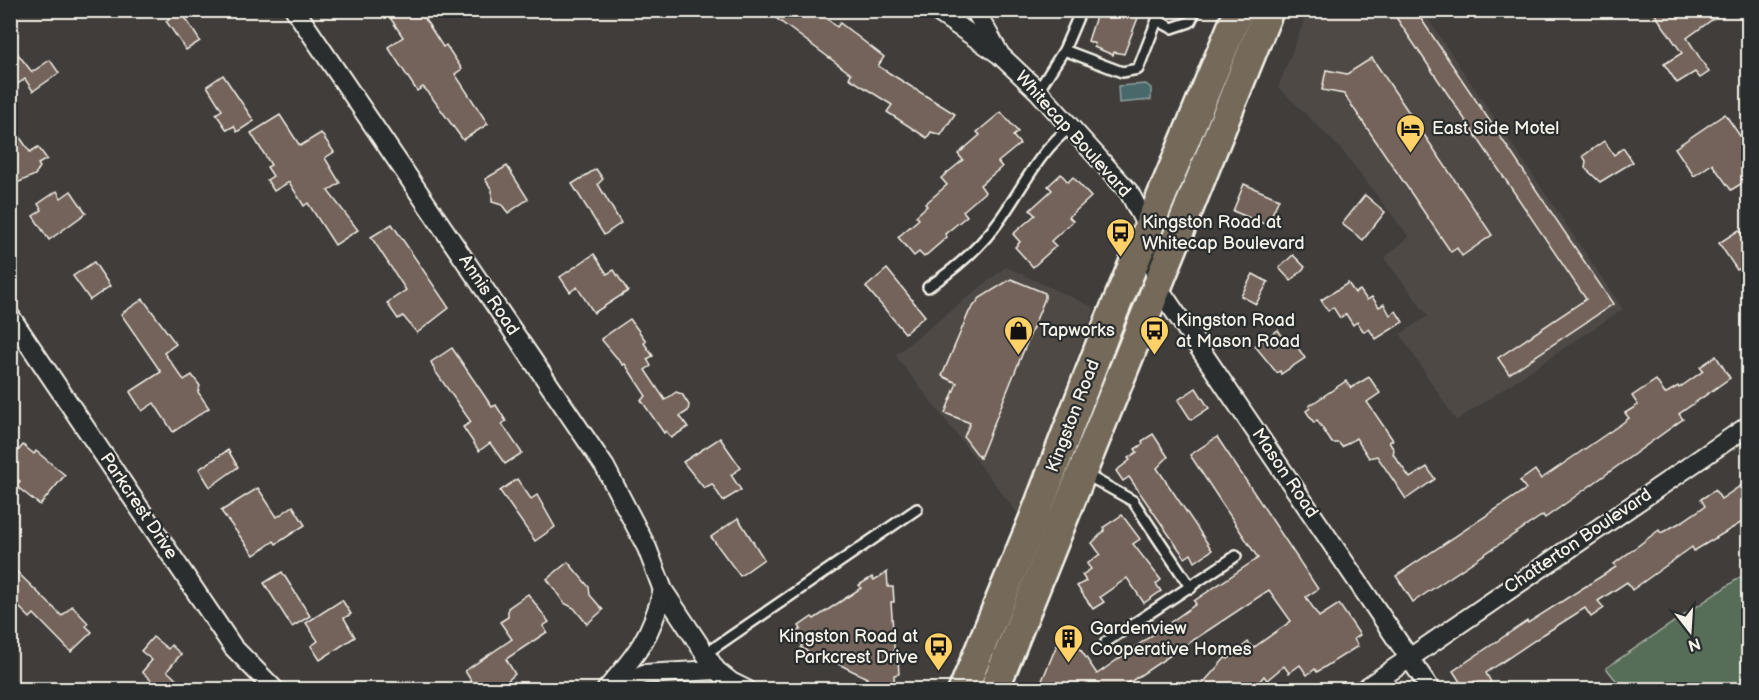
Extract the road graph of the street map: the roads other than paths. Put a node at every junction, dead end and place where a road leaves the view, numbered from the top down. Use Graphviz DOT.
graph roads {
  1 [pos="295,10"];
  2 [pos="935,10"];
  3 [pos="975,10"];
  4 [pos="1081,10"];
  5 [pos="1161,10"];
  6 [pos="1196,10"];
  7 [pos="1239,10"];
  8 [pos="1269,10"];
  9 [pos="1157,20"];
  10 [pos="1065,50"];
  11 [pos="999,54"];
  12 [pos="1038,91"];
  13 [pos="1071,127"];
  14 [pos="1149,243"];
  15 [pos="928,287"];
  16 [pos="1158,287"];
  17 [pos="10,316"];
  18 [pos="1749,426"];
  19 [pos="1083,473"];
  20 [pos="916,509"];
  21 [pos="1236,556"];
  22 [pos="1191,588"];
  23 [pos="663,590"];
  24 [pos="1106,642"];
  25 [pos="705,654"];
  26 [pos="1408,656"];
  27 [pos="716,670"];
  28 [pos="965,688"];
  29 [pos="275,690"];
  30 [pos="607,690"];
  31 [pos="747,690"];
  32 [pos="994,690"];
  33 [pos="1363,690"];
  34 [pos="1431,690"];
  1 -- 23 [label="street, Annis Road"];
  2 -- 11 [label="street, Whitecap Boulevard"];
  3 -- 11 [label="street, Whitecap Boulevard"];
  4 -- 10 [label="lane"];
  5 -- 9 [label="lane"];
  6 -- 9 [label="lane"];
  7 -- 14 [label="main road, Kingston Road"];
  8 -- 16 [label="main road, Kingston Road"];
  9 -- 10 [label="lane"];
  10 -- 12 [label="lane"];
  11 -- 12 [label="street, Whitecap Boulevard"];
  12 -- 13 [label="street, Whitecap Boulevard"];
  13 -- 14 [label="street, Whitecap Boulevard"];
  13 -- 15 [label="lane"];
  14 -- 16 [label="street, Mason Road"];
  14 -- 28 [label="main road, Kingston Road"];
  16 -- 19 [label="main road, Kingston Road"];
  16 -- 26 [label="street, Mason Road"];
  17 -- 29 [label="street, Parkcrest Drive"];
  18 -- 26 [label="street, Chatterton Boulevard"];
  19 -- 22 [label="lane"];
  19 -- 32 [label="main road, Kingston Road"];
  20 -- 25 [label="lane"];
  21 -- 22 [label="lane"];
  22 -- 24 [label="lane"];
  23 -- 25 [label="street"];
  23 -- 30 [label="street"];
  25 -- 27 [label="street"];
  26 -- 33 [label="street, Chatterton Boulevard"];
  26 -- 34 [label="street, Mason Road"];
  27 -- 30 [label="street"];
  27 -- 31 [label="street"];
}
